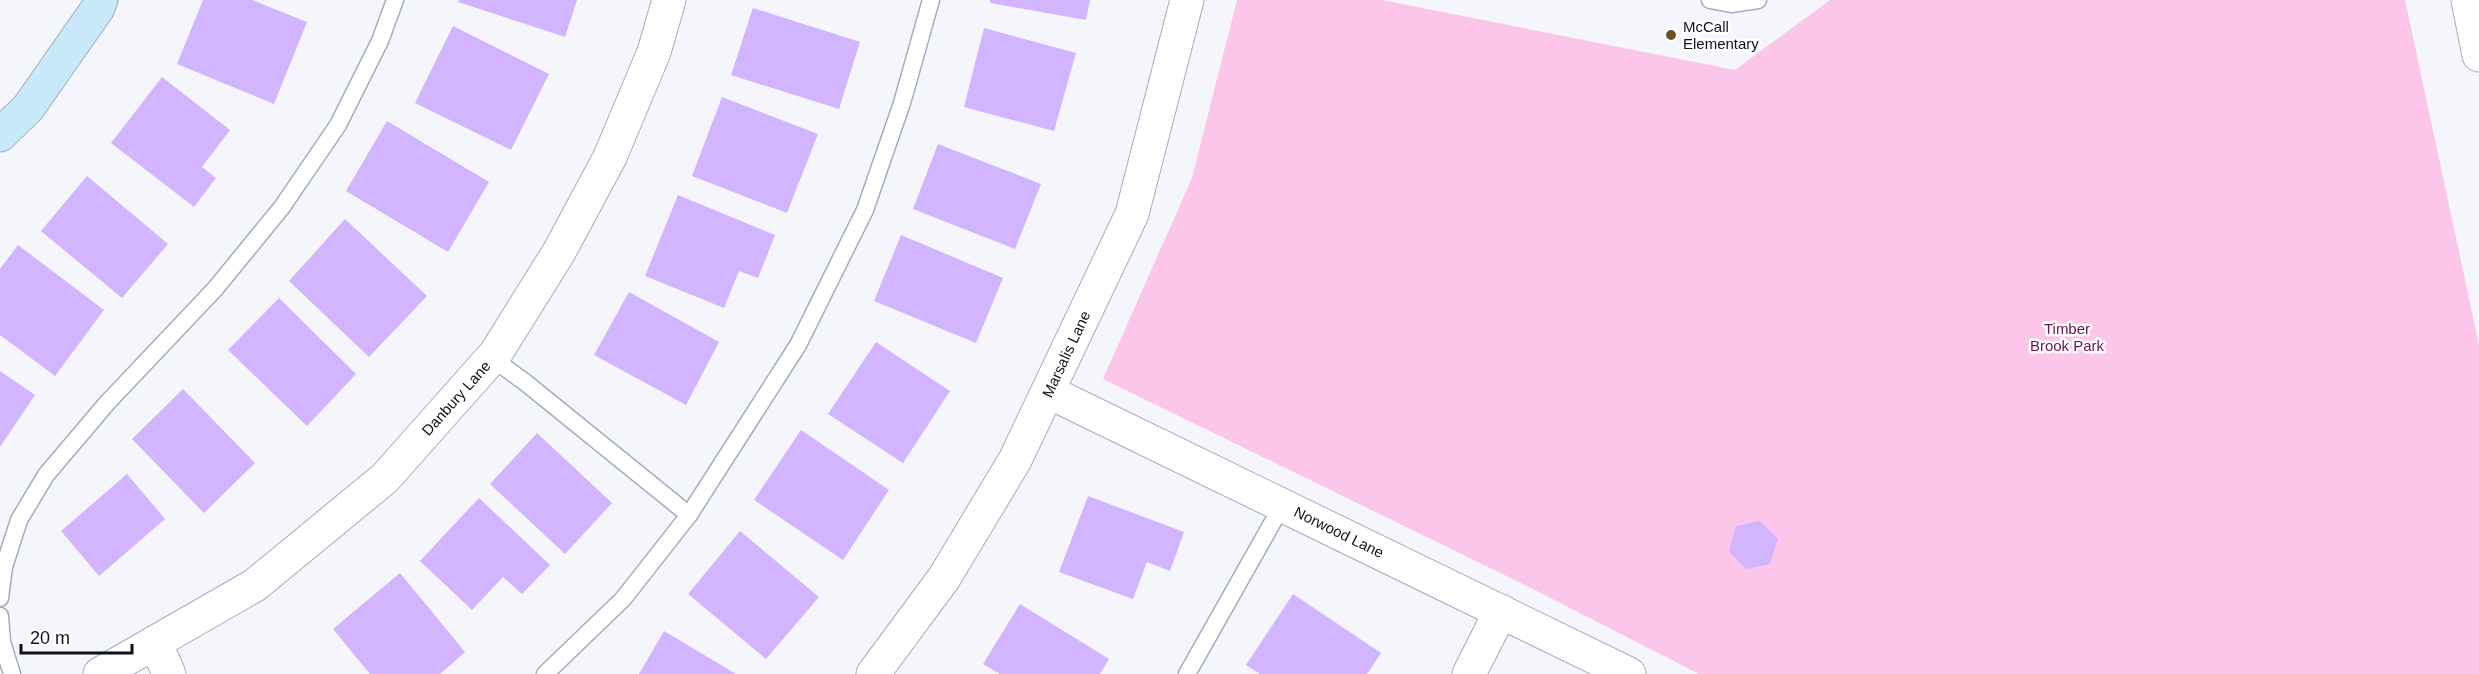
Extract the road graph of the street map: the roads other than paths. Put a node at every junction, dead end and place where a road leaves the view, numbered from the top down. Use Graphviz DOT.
graph roads {
  1 [pos="395,0"];
  2 [pos="669,0"];
  3 [pos="931,0"];
  4 [pos="1187,0"];
  5 [pos="1710,0"];
  6 [pos="1758,0"];
  7 [pos="2468,0"];
  8 [pos="95,3"];
  9 [pos="2479,55"];
  10 [pos="0,135"];
  11 [pos="492,358"];
  12 [pos="1049,392"];
  13 [pos="1283,504"];
  14 [pos="689,515"];
  15 [pos="0,598"];
  16 [pos="1502,611"];
  17 [pos="0,616"];
  18 [pos="155,642"];
  19 [pos="12,674"];
  20 [pos="100,674"];
  21 [pos="169,674"];
  22 [pos="545,674"];
  23 [pos="873,674"];
  24 [pos="1187,674"];
  25 [pos="1468,674"];
  26 [pos="1629,674"];
  1 -- 15 [label="lane"];
  2 -- 11 [label="street, Danbury Lane"];
  3 -- 14 [label="lane"];
  4 -- 12 [label="street, Marsalis Lane"];
  5 -- 6 [label="lane"];
  7 -- 9 [label="street"];
  8 -- 10 [label="street"];
  11 -- 14 [label="lane"];
  11 -- 18 [label="street, Danbury Lane"];
  12 -- 13 [label="street, Norwood Lane"];
  12 -- 23 [label="street, Marsalis Lane"];
  13 -- 16 [label="street, Norwood Lane"];
  13 -- 24 [label="lane"];
  14 -- 22 [label="lane"];
  16 -- 25 [label="street"];
  16 -- 26 [label="street, Norwood Lane"];
  17 -- 19 [label="lane"];
  18 -- 20 [label="street, Danbury Lane"];
  18 -- 21 [label="street"];
}
